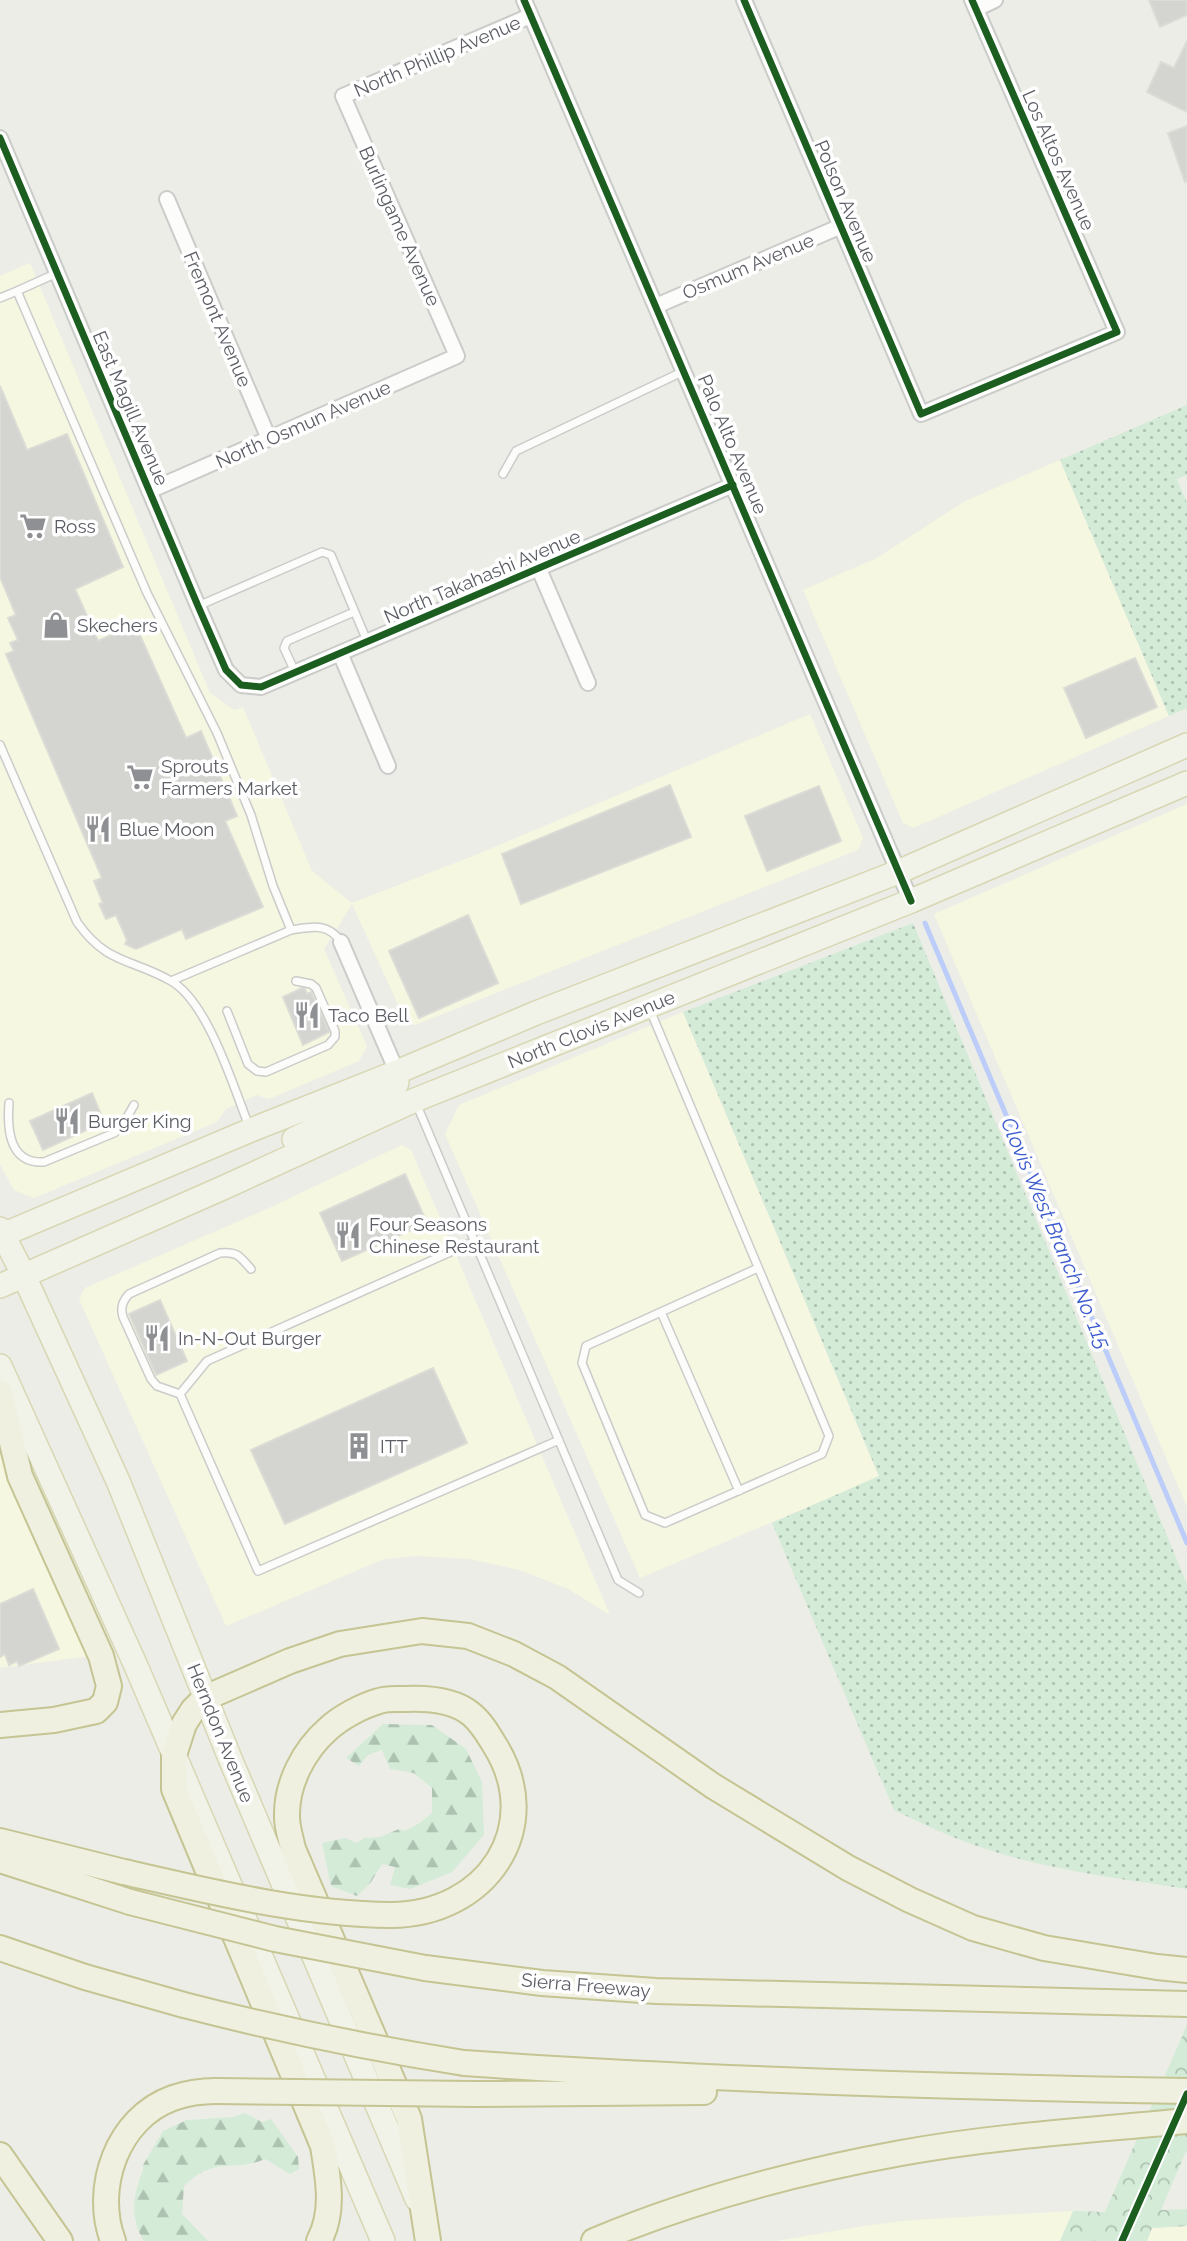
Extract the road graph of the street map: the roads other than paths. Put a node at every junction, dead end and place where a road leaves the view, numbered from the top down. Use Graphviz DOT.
graph roads {
  1 [pos="524,0"];
  2 [pos="744,0"];
  3 [pos="995,0"];
  4 [pos="974,4"];
  5 [pos="530,16"];
  6 [pos="344,96"];
  7 [pos="0,139"];
  8 [pos="167,199"];
  9 [pos="839,227"];
  10 [pos="57,273"];
  11 [pos="17,291"];
  12 [pos="0,298"];
  13 [pos="656,306"];
  14 [pos="457,356"];
  15 [pos="684,371"];
  16 [pos="921,414"];
  17 [pos="269,439"];
  18 [pos="503,474"];
  19 [pos="733,485"];
  20 [pos="149,491"];
  21 [pos="539,569"];
  22 [pos="198,606"];
  23 [pos="354,612"];
  24 [pos="367,642"];
  25 [pos="340,653"];
  26 [pos="296,672"];
  27 [pos="588,683"];
  28 [pos="241,685"];
  29 [pos="0,744"];
  30 [pos="1187,745"];
  31 [pos="387,766"];
  32 [pos="1187,783"];
  33 [pos="898,872"];
  34 [pos="911,901"];
  35 [pos="291,930"];
  36 [pos="341,942"];
  37 [pos="171,981"];
  38 [pos="296,981"];
  39 [pos="648,1006"];
  40 [pos="227,1011"];
  41 [pos="397,1072"];
  42 [pos="415,1100"];
  43 [pos="9,1103"];
  44 [pos="134,1105"];
  45 [pos="251,1130"];
  46 [pos="226,1187"];
  47 [pos="1,1233"];
  48 [pos="475,1241"];
  49 [pos="758,1268"];
  50 [pos="251,1269"];
  51 [pos="24,1276"];
  52 [pos="0,1286"];
  53 [pos="661,1312"];
  54 [pos="0,1366"];
  55 [pos="0,1393"];
  56 [pos="180,1394"];
  57 [pos="559,1440"];
  58 [pos="739,1491"];
  59 [pos="639,1592"];
  60 [pos="205,1698"];
  61 [pos="0,1726"];
  62 [pos="174,1755"];
  63 [pos="0,1841"];
  64 [pos="0,1860"];
  65 [pos="0,1948"];
  66 [pos="1187,1970"];
  67 [pos="1187,2004"];
  68 [pos="816,2083"];
  69 [pos="1187,2091"];
  70 [pos="1187,2122"];
  71 [pos="0,2155"];
  72 [pos="430,2235"];
  73 [pos="60,2241"];
  74 [pos="113,2241"];
  75 [pos="319,2241"];
  76 [pos="383,2241"];
  77 [pos="594,2241"];
  1 -- 5 [label="street, Palo Alto Avenue"];
  2 -- 9 [label="street, Polson Avenue"];
  3 -- 4 [label="street"];
  4 -- 16 [label="street, Los Altos Avenue"];
  5 -- 6 [label="street, North Phillip Avenue"];
  5 -- 13 [label="street, Palo Alto Avenue"];
  6 -- 14 [label="street, Burlingame Avenue"];
  7 -- 10 [label="street, East Magill Avenue"];
  8 -- 17 [label="street, Fremont Avenue"];
  9 -- 13 [label="street, Osmum Avenue"];
  9 -- 16 [label="street, Polson Avenue"];
  10 -- 11 [label="lane"];
  10 -- 20 [label="street, East Magill Avenue"];
  11 -- 12 [label="lane"];
  11 -- 35 [label="lane"];
  13 -- 15 [label="street, Palo Alto Avenue"];
  14 -- 17 [label="street, North Osmun Avenue"];
  15 -- 18 [label="lane"];
  15 -- 19 [label="street, Palo Alto Avenue"];
  17 -- 20 [label="street, North Osmun Avenue"];
  19 -- 21 [label="street, North Takahashi Avenue"];
  19 -- 33 [label="street, Palo Alto Avenue"];
  20 -- 22 [label="street, East Magill Avenue"];
  21 -- 24 [label="street, North Takahashi Avenue"];
  21 -- 27 [label="street"];
  22 -- 23 [label="lane"];
  22 -- 28 [label="street, East Magill Avenue"];
  23 -- 24 [label="lane"];
  23 -- 26 [label="lane"];
  24 -- 25 [label="street, North Takahashi Avenue"];
  25 -- 26 [label="street, North Takahashi Avenue"];
  25 -- 31 [label="street"];
  26 -- 28 [label="street, North Takahashi Avenue"];
  29 -- 37 [label="lane"];
  30 -- 33 [label="main road, North Clovis Avenue"];
  32 -- 34 [label="main road, North Clovis Avenue"];
  33 -- 34 [label="street, Palo Alto Avenue"];
  33 -- 41 [label="main road, North Clovis Avenue"];
  34 -- 39 [label="main road, North Clovis Avenue"];
  35 -- 36 [label="lane"];
  35 -- 37 [label="lane"];
  36 -- 41 [label="street"];
  37 -- 45 [label="lane"];
  38 -- 40 [label="lane"];
  39 -- 42 [label="main road, North Clovis Avenue"];
  39 -- 49 [label="lane"];
  41 -- 45 [label="main road, North Clovis Avenue"];
  41 -- 46 [label="main road"];
  42 -- 46 [label="main road, North Clovis Avenue"];
  42 -- 48 [label="lane"];
  43 -- 44 [label="lane"];
  45 -- 47 [label="main road, North Clovis Avenue"];
  46 -- 51 [label="main road, North Clovis Avenue"];
  47 -- 51 [label="main road, Herndon Avenue"];
  48 -- 56 [label="lane"];
  48 -- 57 [label="lane"];
  49 -- 53 [label="lane"];
  49 -- 58 [label="lane"];
  50 -- 56 [label="lane"];
  51 -- 52 [label="main road, North Clovis Avenue"];
  51 -- 60 [label="main road, Herndon Avenue"];
  53 -- 58 [label="lane"];
  53 -- 58 [label="lane"];
  54 -- 62 [label="main road"];
  55 -- 61 [label="highway"];
  56 -- 57 [label="lane"];
  57 -- 59 [label="lane"];
  60 -- 62 [label="highway"];
  60 -- 66 [label="highway"];
  60 -- 72 [label="main road, Herndon Avenue"];
  62 -- 75 [label="highway"];
  62 -- 76 [label="main road"];
  63 -- 72 [label="highway, bridge"];
  64 -- 67 [label="highway, Sierra Freeway, bridge"];
  65 -- 68 [label="highway, bridge"];
  68 -- 69 [label="highway"];
  68 -- 74 [label="highway, bridge"];
  70 -- 77 [label="highway"];
  71 -- 73 [label="highway"];
}
